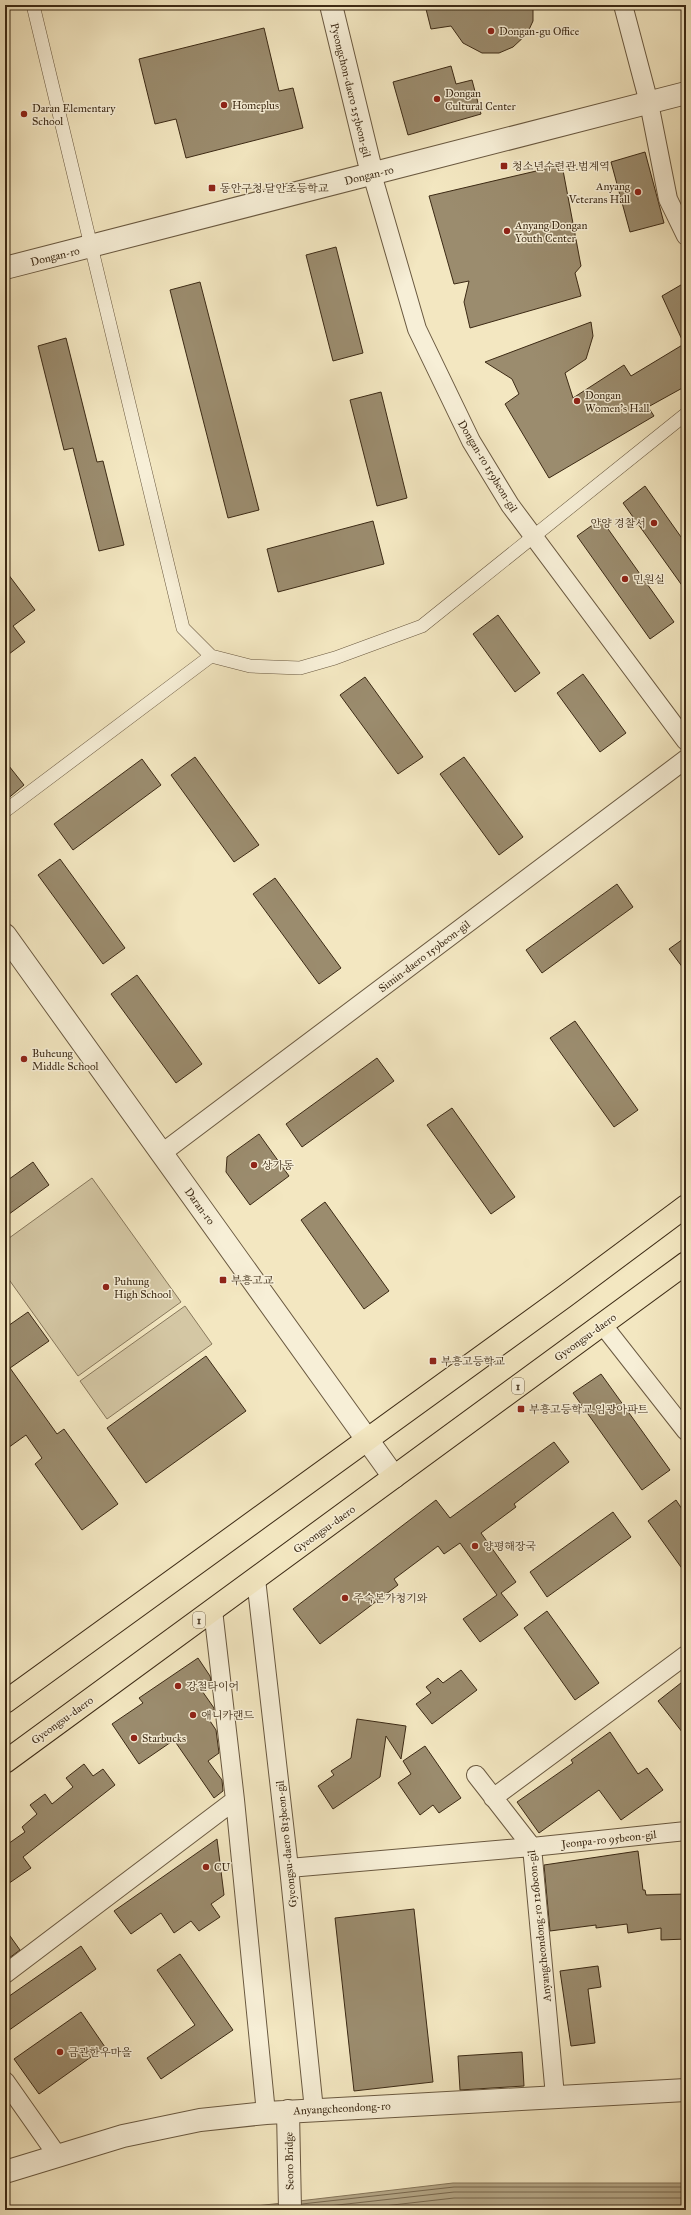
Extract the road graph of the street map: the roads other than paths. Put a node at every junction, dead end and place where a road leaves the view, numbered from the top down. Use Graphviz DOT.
graph roads {
  1 [pos="33,5"];
  2 [pos="331,5"];
  3 [pos="622,5"];
  4 [pos="686,93"];
  5 [pos="649,103"];
  6 [pos="372,174"];
  7 [pos="686,236"];
  8 [pos="93,246"];
  9 [pos="5,268"];
  10 [pos="686,414"];
  11 [pos="534,536"];
  12 [pos="211,656"];
  13 [pos="686,741"];
  14 [pos="686,759"];
  15 [pos="5,811"];
  16 [pos="5,935"];
  17 [pos="162,1153"];
  18 [pos="686,1206"];
  19 [pos="686,1216"];
  20 [pos="686,1258"];
  21 [pos="686,1263"];
  22 [pos="642,1296"];
  23 [pos="564,1297"];
  24 [pos="602,1324"];
  25 [pos="686,1431"];
  26 [pos="366,1441"];
  27 [pos="394,1477"];
  28 [pos="256,1579"];
  29 [pos="213,1610"];
  30 [pos="686,1654"];
  31 [pos="5,1702"];
  32 [pos="5,1762"];
  33 [pos="476,1775"];
  34 [pos="493,1798"];
  35 [pos="235,1800"];
  36 [pos="686,1831"];
  37 [pos="532,1847"];
  38 [pos="289,1868"];
  39 [pos="5,1974"];
  40 [pos="5,2081"];
  41 [pos="686,2090"];
  42 [pos="555,2096"];
  43 [pos="314,2110"];
  44 [pos="288,2111"];
  45 [pos="266,2113"];
  46 [pos="57,2154"];
  47 [pos="5,2172"];
  48 [pos="290,2210"];
  1 -- 8 [label="street"];
  2 -- 6 [label="street, Pyeongchon-daero 253beon-gil"];
  3 -- 5 [label="street"];
  4 -- 5 [label="street, Dongan-ro"];
  5 -- 6 [label="street, Dongan-ro"];
  5 -- 7 [label="street"];
  6 -- 8 [label="street, Dongan-ro"];
  6 -- 11 [label="street, Dongan-ro 159beon-gil"];
  8 -- 9 [label="street, Dongan-ro"];
  8 -- 12 [label="street"];
  10 -- 11 [label="street"];
  11 -- 12 [label="street"];
  11 -- 13 [label="street, Dongan-ro 159beon-gil"];
  12 -- 15 [label="street"];
  14 -- 17 [label="street, Simin-daero 159beon-gil"];
  16 -- 17 [label="street, Daran-ro"];
  17 -- 26 [label="street, Daran-ro"];
  18 -- 23 [label="main road"];
  19 -- 23 [label="main road"];
  20 -- 22 [label="main road, Gyeongsu-daero / 1"];
  21 -- 22 [label="main road, Gyeongsu-daero"];
  22 -- 24 [label="main road, Gyeongsu-daero / 1"];
  23 -- 26 [label="main road"];
  24 -- 25 [label="street"];
  24 -- 27 [label="main road, Gyeongsu-daero / 1"];
  26 -- 27 [label="street, Daran-ro"];
  26 -- 31 [label="main road"];
  27 -- 28 [label="main road, Gyeongsu-daero / 1"];
  28 -- 29 [label="main road, Gyeongsu-daero / 1"];
  28 -- 38 [label="street, Gyeongsu-daero 813beon-gil"];
  29 -- 32 [label="main road, Gyeongsu-daero / 1"];
  29 -- 35 [label="street"];
  30 -- 34 [label="street"];
  33 -- 34 [label="street, Anyangcheondong-ro 126beon-gil"];
  34 -- 37 [label="street, Anyangcheondong-ro 126beon-gil"];
  35 -- 39 [label="street"];
  35 -- 45 [label="street"];
  36 -- 37 [label="street, Jeonpa-ro 95beon-gil"];
  37 -- 38 [label="street, Jeonpa-ro 95beon-gil"];
  37 -- 42 [label="street, Anyangcheondong-ro 126beon-gil"];
  38 -- 43 [label="street, Gyeongsu-daero 813beon-gil"];
  40 -- 46 [label="street"];
  41 -- 42 [label="street, Anyangcheondong-ro"];
  42 -- 43 [label="street, Anyangcheondong-ro"];
  43 -- 44 [label="street, Anyangcheondong-ro"];
  44 -- 45 [label="street, Anyangcheondong-ro"];
  44 -- 48 [label="street, Seoro Bridge"];
  45 -- 46 [label="street, Anyangcheondong-ro"];
  46 -- 47 [label="street, Anyangcheondong-ro"];
}
